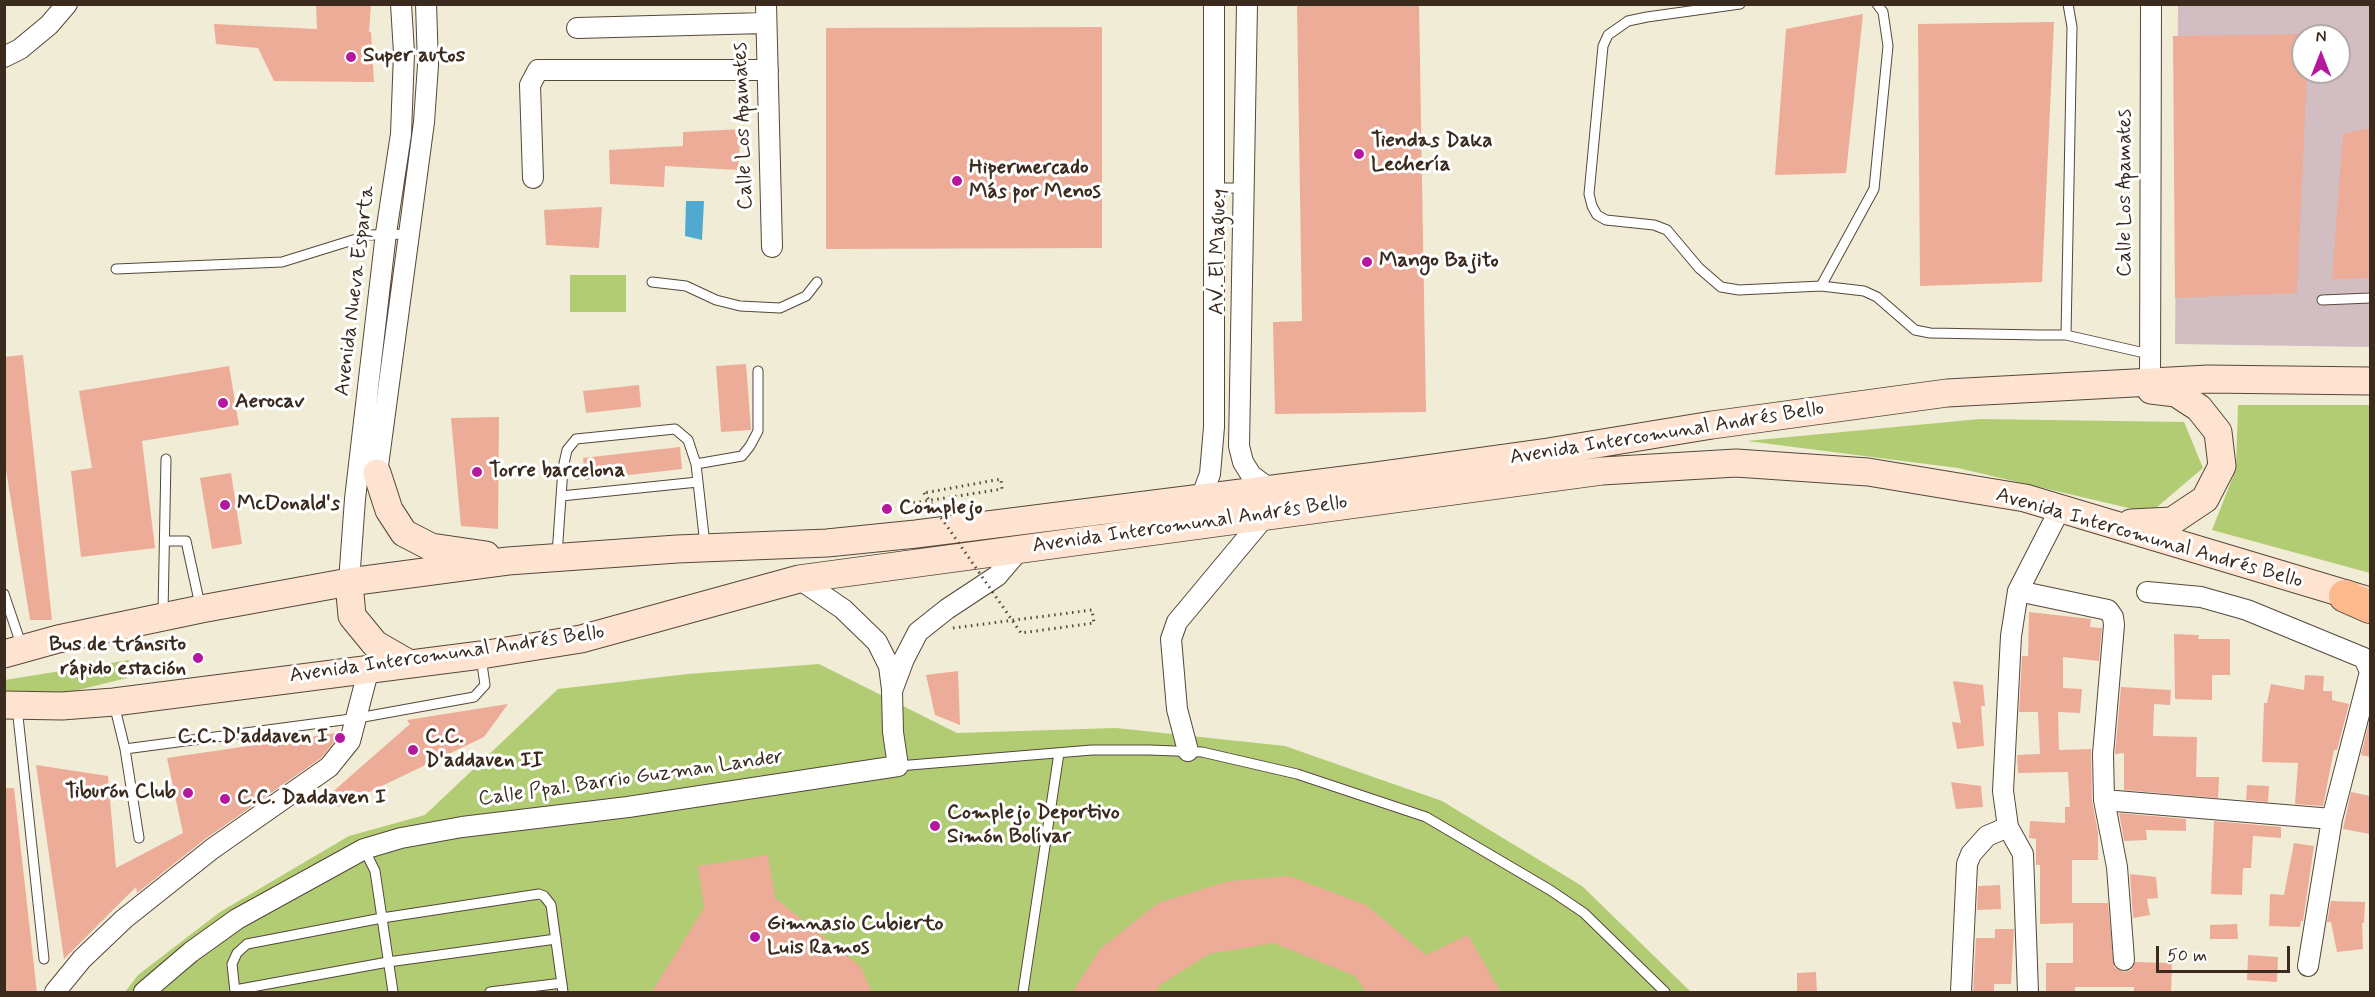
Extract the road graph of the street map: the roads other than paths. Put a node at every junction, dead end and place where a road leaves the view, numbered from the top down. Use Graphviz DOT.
graph roads {
  1 [pos="67,4"];
  2 [pos="401,4"];
  3 [pos="426,4"];
  4 [pos="1214,4"];
  5 [pos="1247,4"];
  6 [pos="1740,4"];
  7 [pos="1877,4"];
  8 [pos="2068,4"];
  9 [pos="2151,4"];
  10 [pos="765,14"];
  11 [pos="578,28"];
  12 [pos="4,57"];
  13 [pos="768,70"];
  14 [pos="533,178"];
  15 [pos="1214,188"];
  16 [pos="1244,188"];
  17 [pos="386,233"];
  18 [pos="409,234"];
  19 [pos="772,247"];
  20 [pos="116,268"];
  21 [pos="652,282"];
  22 [pos="817,282"];
  23 [pos="1821,286"];
  24 [pos="2370,298"];
  25 [pos="2322,300"];
  26 [pos="2066,334"];
  27 [pos="2149,354"];
  28 [pos="758,371"];
  29 [pos="2370,381"];
  30 [pos="2150,382"];
  31 [pos="2103,384"];
  32 [pos="166,459"];
  33 [pos="696,464"];
  34 [pos="368,472"];
  35 [pos="698,482"];
  36 [pos="561,496"];
  37 [pos="1201,498"];
  38 [pos="1268,501"];
  39 [pos="2060,509"];
  40 [pos="2103,522"];
  41 [pos="165,541"];
  42 [pos="705,548"];
  43 [pos="1020,549"];
  44 [pos="557,557"];
  45 [pos="520,559"];
  46 [pos="799,579"];
  47 [pos="349,582"];
  48 [pos="2018,591"];
  49 [pos="2147,592"];
  50 [pos="4,594"];
  51 [pos="2362,601"];
  52 [pos="201,609"];
  53 [pos="163,616"];
  54 [pos="14,652"];
  55 [pos="481,654"];
  56 [pos="408,663"];
  57 [pos="369,668"];
  58 [pos="2370,672"];
  59 [pos="892,691"];
  60 [pos="114,702"];
  61 [pos="11,705"];
  62 [pos="358,718"];
  63 [pos="125,749"];
  64 [pos="1188,751"];
  65 [pos="1059,753"];
  66 [pos="898,766"];
  67 [pos="2104,800"];
  68 [pos="2332,819"];
  69 [pos="2007,827"];
  70 [pos="139,838"];
  71 [pos="364,849"];
  72 [pos="382,918"];
  73 [pos="556,939"];
  74 [pos="44,959"];
  75 [pos="2124,960"];
  76 [pos="388,962"];
  77 [pos="2308,966"];
  78 [pos="562,988"];
  79 [pos="235,991"];
  80 [pos="55,993"];
  81 [pos="144,993"];
  82 [pos="393,993"];
  83 [pos="490,993"];
  84 [pos="1023,993"];
  85 [pos="1665,993"];
  86 [pos="1961,993"];
  87 [pos="2028,993"];
  1 -- 12 [label="street"];
  2 -- 17 [label="street, Avenida Nueva Esparta"];
  3 -- 18 [label="street, Avenida Nueva Esparta"];
  4 -- 15 [label="street, AV. El Maguey"];
  5 -- 16 [label="street, AV. El Maguey"];
  6 -- 23 [label="lane"];
  7 -- 23 [label="lane"];
  8 -- 26 [label="lane"];
  9 -- 27 [label="street, Calle Los Apamates"];
  10 -- 11 [label="street"];
  10 -- 13 [label="street, Calle Los Apamates"];
  13 -- 14 [label="street"];
  13 -- 19 [label="street, Calle Los Apamates"];
  15 -- 16 [label="lane"];
  15 -- 37 [label="street, AV. El Maguey"];
  16 -- 38 [label="street, AV. El Maguey"];
  17 -- 18 [label="lane"];
  17 -- 20 [label="lane"];
  17 -- 34 [label="street, Avenida Nueva Esparta"];
  18 -- 34 [label="street, Avenida Nueva Esparta"];
  21 -- 22 [label="lane"];
  23 -- 26 [label="lane"];
  24 -- 25 [label="lane"];
  26 -- 27 [label="lane"];
  27 -- 30 [label="street, Calle Los Apamates"];
  28 -- 33 [label="lane"];
  29 -- 30 [label="main road, Avenida Intercomunal Andrés Bello"];
  30 -- 31 [label="main road, Avenida Intercomunal Andrés Bello"];
  31 -- 38 [label="main road, Avenida Intercomunal Andrés Bello"];
  31 -- 40 [label="main road"];
  32 -- 41 [label="lane"];
  33 -- 35 [label="lane"];
  33 -- 36 [label="lane"];
  34 -- 45 [label="main road"];
  34 -- 47 [label="street, Avenida Nueva Esparta"];
  35 -- 36 [label="lane"];
  35 -- 42 [label="lane"];
  36 -- 44 [label="lane"];
  37 -- 38 [label="main road, Avenida Intercomunal Andrés Bello"];
  37 -- 42 [label="main road, Avenida Intercomunal Andrés Bello"];
  38 -- 39 [label="main road, Avenida Intercomunal Andrés Bello"];
  38 -- 43 [label="main road, Avenida Intercomunal Andrés Bello"];
  38 -- 64 [label="street"];
  39 -- 40 [label="main road, Avenida Intercomunal Andrés Bello"];
  39 -- 48 [label="street"];
  40 -- 51 [label="main road, Avenida Intercomunal Andrés Bello"];
  41 -- 52 [label="lane"];
  41 -- 53 [label="lane"];
  42 -- 44 [label="main road, Avenida Intercomunal Andrés Bello"];
  43 -- 46 [label="main road, Avenida Intercomunal Andrés Bello"];
  43 -- 59 [label="street"];
  44 -- 45 [label="main road, Avenida Intercomunal Andrés Bello"];
  45 -- 47 [label="main road, Avenida Intercomunal Andrés Bello"];
  46 -- 55 [label="main road, Avenida Intercomunal Andrés Bello"];
  46 -- 59 [label="street"];
  47 -- 52 [label="main road, Avenida Intercomunal Andrés Bello"];
  47 -- 56 [label="main road"];
  48 -- 67 [label="street"];
  48 -- 69 [label="street"];
  49 -- 58 [label="street"];
  50 -- 54 [label="lane"];
  52 -- 53 [label="main road, Avenida Intercomunal Andrés Bello"];
  53 -- 54 [label="main road, Avenida Intercomunal Andrés Bello"];
  55 -- 56 [label="main road, Avenida Intercomunal Andrés Bello"];
  55 -- 62 [label="lane"];
  56 -- 57 [label="main road, Avenida Intercomunal Andrés Bello"];
  57 -- 60 [label="main road, Avenida Intercomunal Andrés Bello"];
  57 -- 62 [label="street"];
  58 -- 68 [label="street"];
  59 -- 66 [label="street"];
  60 -- 61 [label="main road, Avenida Intercomunal Andrés Bello"];
  60 -- 63 [label="lane"];
  61 -- 74 [label="lane"];
  62 -- 63 [label="lane"];
  62 -- 80 [label="street"];
  63 -- 70 [label="lane"];
  64 -- 65 [label="lane"];
  64 -- 85 [label="lane"];
  65 -- 66 [label="lane"];
  65 -- 84 [label="lane"];
  66 -- 71 [label="street, Calle Ppal. Barrio Guzman Lander"];
  67 -- 68 [label="street"];
  67 -- 75 [label="street"];
  68 -- 77 [label="street"];
  69 -- 86 [label="street"];
  69 -- 87 [label="street"];
  71 -- 72 [label="lane"];
  71 -- 81 [label="street, Calle Ppal. Barrio Guzman Lander"];
  72 -- 73 [label="lane"];
  72 -- 76 [label="lane"];
  72 -- 79 [label="lane"];
  73 -- 76 [label="lane"];
  73 -- 78 [label="lane"];
  76 -- 79 [label="lane"];
  76 -- 82 [label="lane"];
  78 -- 83 [label="lane"];
}
